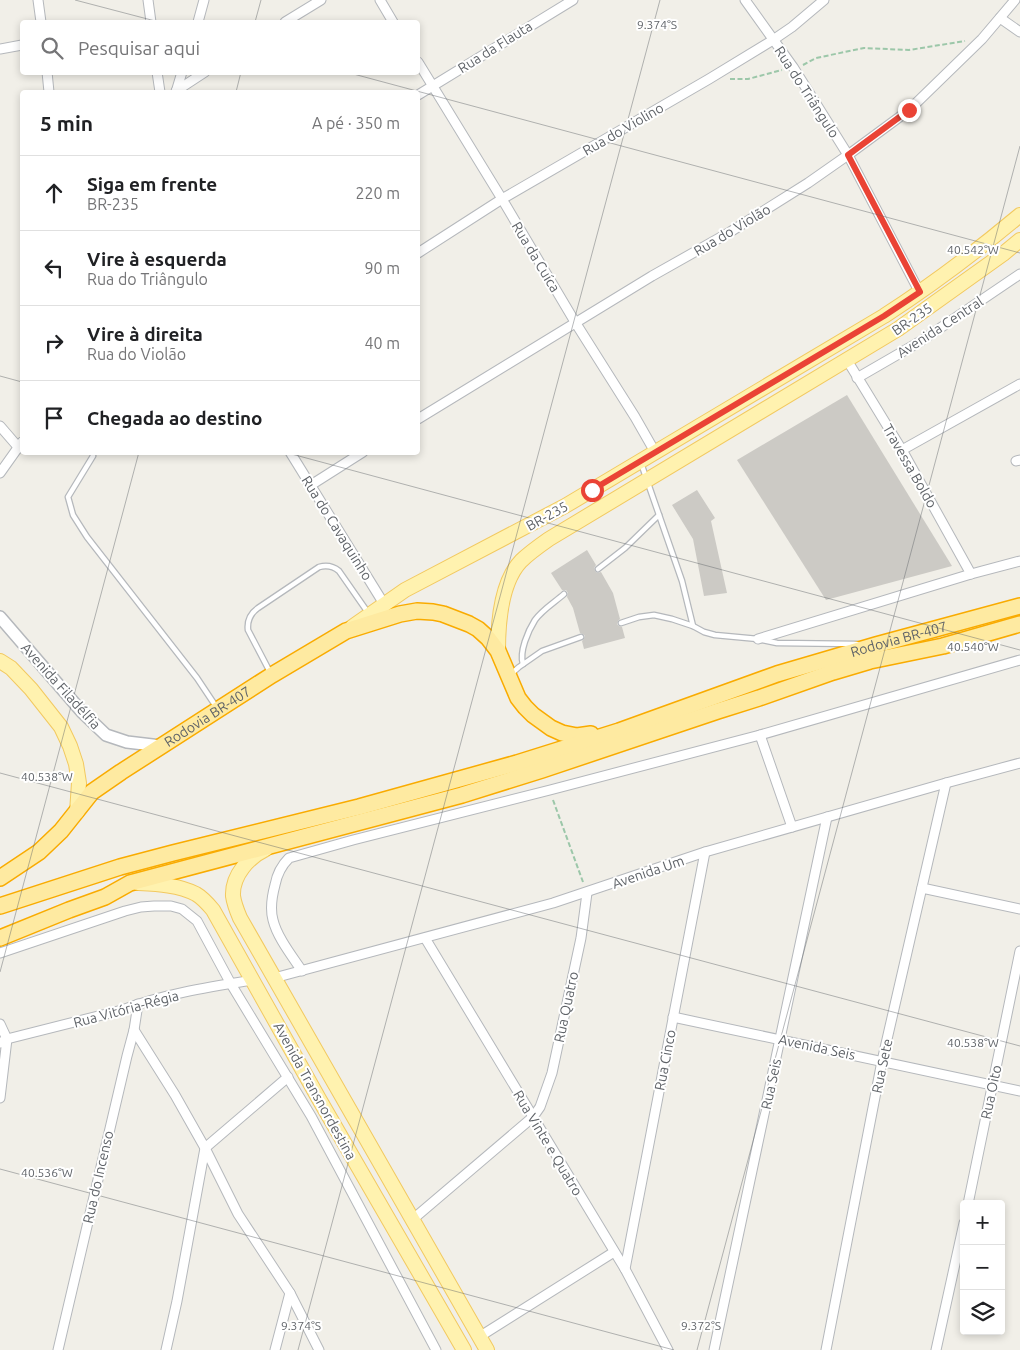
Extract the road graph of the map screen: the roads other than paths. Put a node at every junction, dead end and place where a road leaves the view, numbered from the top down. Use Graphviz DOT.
graph roads {
  1 [pos="38,0"];
  2 [pos="148,0"];
  3 [pos="204,0"];
  4 [pos="321,0"];
  5 [pos="380,0"];
  6 [pos="573,0"];
  7 [pos="745,0"];
  8 [pos="824,0"];
  9 [pos="1015,0"];
  10 [pos="1000,18"];
  11 [pos="41,20"];
  12 [pos="151,20"];
  13 [pos="199,20"];
  14 [pos="288,20"];
  15 [pos="392,20"];
  16 [pos="1020,32"];
  17 [pos="773,40"];
  18 [pos="20,46"];
  19 [pos="0,49"];
  20 [pos="420,65"];
  21 [pos="47,75"];
  22 [pos="157,75"];
  23 [pos="181,75"];
  24 [pos="201,75"];
  25 [pos="432,86"];
  26 [pos="49,90"];
  27 [pos="160,90"];
  28 [pos="177,90"];
  29 [pos="179,90"];
  30 [pos="420,95"];
  31 [pos="848,155"];
  32 [pos="502,199"];
  33 [pos="1020,215"];
  34 [pos="1020,240"];
  35 [pos="420,252"];
  36 [pos="1020,274"];
  37 [pos="920,292"];
  38 [pos="575,322"];
  39 [pos="847,360"];
  40 [pos="857,378"];
  41 [pos="1020,384"];
  42 [pos="420,418"];
  43 [pos="0,426"];
  44 [pos="20,444"];
  45 [pos="20,446"];
  46 [pos="902,450"];
  47 [pos="655,452"];
  48 [pos="292,455"];
  49 [pos="358,455"];
  50 [pos="93,456"];
  51 [pos="641,461"];
  52 [pos="0,473"];
  53 [pos="647,481"];
  54 [pos="311,485"];
  55 [pos="659,515"];
  56 [pos="1020,561"];
  57 [pos="598,569"];
  58 [pos="971,574"];
  59 [pos="564,594"];
  60 [pos="384,604"];
  61 [pos="1020,606"];
  62 [pos="370,615"];
  63 [pos="0,617"];
  64 [pos="622,623"];
  65 [pos="1020,624"];
  66 [pos="693,626"];
  67 [pos="346,631"];
  68 [pos="581,637"];
  69 [pos="758,639"];
  70 [pos="876,645"];
  71 [pos="498,650"];
  72 [pos="1020,660"];
  73 [pos="0,661"];
  74 [pos="523,664"];
  75 [pos="272,675"];
  76 [pos="509,676"];
  77 [pos="218,710"];
  78 [pos="619,732"];
  79 [pos="760,734"];
  80 [pos="161,746"];
  81 [pos="1020,763"];
  82 [pos="946,783"];
  83 [pos="76,812"];
  84 [pos="827,817"];
  85 [pos="349,824"];
  86 [pos="792,827"];
  87 [pos="353,840"];
  88 [pos="275,844"];
  89 [pos="705,852"];
  90 [pos="0,878"];
  91 [pos="130,883"];
  92 [pos="922,888"];
  93 [pos="587,893"];
  94 [pos="0,906"];
  95 [pos="1020,909"];
  96 [pos="0,938"];
  97 [pos="425,938"];
  98 [pos="1020,951"];
  99 [pos="0,952"];
  100 [pos="302,971"];
  101 [pos="274,978"];
  102 [pos="253,980"];
  103 [pos="231,984"];
  104 [pos="138,1004"];
  105 [pos="673,1017"];
  106 [pos="0,1024"];
  107 [pos="134,1030"];
  108 [pos="781,1039"];
  109 [pos="3,1041"];
  110 [pos="882,1061"];
  111 [pos="288,1077"];
  112 [pos="992,1085"];
  113 [pos="1020,1091"];
  114 [pos="0,1098"];
  115 [pos="533,1117"];
  116 [pos="205,1148"];
  117 [pos="969,1200"];
  118 [pos="412,1220"];
  119 [pos="960,1241"];
  120 [pos="614,1252"];
  121 [pos="625,1269"];
  122 [pos="290,1293"];
  123 [pos="479,1337"];
  124 [pos="58,1350"];
  125 [pos="166,1350"];
  126 [pos="275,1350"];
  127 [pos="319,1350"];
  128 [pos="436,1350"];
  129 [pos="464,1350"];
  130 [pos="487,1350"];
  131 [pos="668,1350"];
  132 [pos="714,1350"];
  133 [pos="826,1350"];
  134 [pos="936,1350"];
  1 -- 11 [label="street"];
  2 -- 12 [label="street"];
  3 -- 13 [label="street"];
  4 -- 14 [label="street"];
  5 -- 15 [label="street"];
  6 -- 25 [label="street, Rua da Flauta"];
  7 -- 17 [label="street, Rua do Triângulo"];
  8 -- 17 [label="street, Rua do Violino"];
  9 -- 10 [label="street, Rua do Violão"];
  10 -- 16 [label="street"];
  10 -- 31 [label="street, Rua do Violão"];
  17 -- 31 [label="street, Rua do Triângulo"];
  17 -- 32 [label="street, Rua do Violino"];
  18 -- 19 [label="street"];
  20 -- 25 [label="street, Rua da Cuíca"];
  21 -- 26 [label="street"];
  22 -- 27 [label="street"];
  23 -- 28 [label="street"];
  24 -- 29 [label="street"];
  25 -- 30 [label="street, Rua da Flauta"];
  25 -- 32 [label="street, Rua da Cuíca"];
  31 -- 37 [label="street, Rua do Triângulo"];
  31 -- 38 [label="street, Rua do Violão"];
  32 -- 35 [label="street, Rua do Violino"];
  32 -- 38 [label="street, Rua da Cuíca"];
  33 -- 37 [label="main road, BR-235 / BR-235"];
  34 -- 39 [label="main road, BR-235 / BR-235"];
  36 -- 40 [label="street, Avenida Central"];
  37 -- 47 [label="main road, BR-235 / BR-235"];
  38 -- 42 [label="street, Rua do Violão"];
  38 -- 47 [label="street, Rua da Cuíca"];
  39 -- 40 [label="street, Travessa Boldo"];
  39 -- 53 [label="main road, BR-235 / BR-235"];
  40 -- 46 [label="street, Travessa Boldo"];
  41 -- 46 [label="street"];
  43 -- 44 [label="street"];
  45 -- 52 [label="street"];
  46 -- 58 [label="street, Travessa Boldo"];
  47 -- 51 [label="main road, BR-235 / BR-235"];
  48 -- 54 [label="street, Rua do Cavaquinho"];
  49 -- 54 [label="street"];
  50 -- 77 [label="lane"];
  51 -- 53 [label="lane"];
  51 -- 60 [label="main road, BR-235 / BR-235"];
  53 -- 55 [label="lane"];
  53 -- 71 [label="main road, BR-235 / BR-235"];
  54 -- 60 [label="street, Rua do Cavaquinho"];
  55 -- 57 [label="lane"];
  55 -- 66 [label="lane"];
  56 -- 58 [label="street"];
  58 -- 69 [label="street"];
  59 -- 74 [label="lane"];
  60 -- 62 [label="main road, BR-235 / BR-235"];
  61 -- 70 [label="highway, Rodovia BR-407"];
  62 -- 67 [label="main road, BR-235 / BR-235"];
  62 -- 75 [label="lane"];
  63 -- 80 [label="street, Avenida Filadélfia"];
  64 -- 66 [label="lane"];
  65 -- 85 [label="highway"];
  66 -- 69 [label="lane"];
  67 -- 71 [label="highway, Rodovia BR-407"];
  67 -- 75 [label="highway, Rodovia BR-407"];
  68 -- 74 [label="lane"];
  69 -- 70 [label="lane"];
  70 -- 78 [label="highway, Rodovia BR-407"];
  71 -- 76 [label="highway, Rodovia BR-407"];
  72 -- 79 [label="street"];
  73 -- 83 [label="main road"];
  74 -- 76 [label="lane"];
  75 -- 77 [label="highway, Rodovia BR-407"];
  76 -- 78 [label="highway, Rodovia BR-407"];
  77 -- 80 [label="highway, Rodovia BR-407"];
  78 -- 94 [label="highway"];
  79 -- 86 [label="street"];
  79 -- 87 [label="street"];
  80 -- 83 [label="highway, Rodovia BR-407"];
  81 -- 82 [label="street, Avenida Um"];
  82 -- 84 [label="street, Avenida Um"];
  82 -- 92 [label="street, Rua Sete"];
  83 -- 90 [label="highway, Rodovia BR-407"];
  84 -- 86 [label="street, Avenida Um"];
  84 -- 108 [label="street, Rua Seis"];
  85 -- 87 [label="street"];
  85 -- 88 [label="highway"];
  86 -- 89 [label="street, Avenida Um"];
  87 -- 100 [label="street"];
  88 -- 91 [label="highway"];
  88 -- 101 [label="main road, Avenida Transnordestina"];
  89 -- 93 [label="street, Avenida Um"];
  89 -- 105 [label="street, Rua Cinco"];
  91 -- 96 [label="highway"];
  91 -- 102 [label="main road, Avenida Transnordestina"];
  92 -- 95 [label="street"];
  92 -- 110 [label="street, Rua Sete"];
  93 -- 97 [label="street, Avenida Um"];
  93 -- 115 [label="street, Rua Quatro"];
  97 -- 100 [label="street, Avenida Um"];
  97 -- 115 [label="street, Rua Vinte e Quatro"];
  98 -- 112 [label="street, Rua Oito"];
  99 -- 103 [label="street"];
  100 -- 101 [label="street, Avenida Um"];
  101 -- 118 [label="main road, Avenida Transnordestina"];
  102 -- 103 [label="street, Rua Vitória-Régia"];
  102 -- 129 [label="main road, Avenida Transnordestina"];
  103 -- 104 [label="street, Rua Vitória-Régia"];
  103 -- 111 [label="street"];
  104 -- 107 [label="street, Rua do Incenso"];
  104 -- 109 [label="street, Rua Vitória-Régia"];
  105 -- 108 [label="street, Avenida Seis"];
  105 -- 121 [label="street, Rua Cinco"];
  106 -- 109 [label="street"];
  107 -- 116 [label="street"];
  107 -- 124 [label="street, Rua do Incenso"];
  108 -- 110 [label="street, Avenida Seis"];
  108 -- 132 [label="street, Rua Seis"];
  109 -- 114 [label="street"];
  110 -- 112 [label="street, Avenida Seis"];
  110 -- 133 [label="street, Rua Sete"];
  111 -- 116 [label="street"];
  111 -- 128 [label="street"];
  112 -- 113 [label="street, Avenida Seis"];
  112 -- 117 [label="street, Rua Oito"];
  115 -- 118 [label="street"];
  115 -- 120 [label="street, Rua Vinte e Quatro"];
  116 -- 122 [label="street"];
  116 -- 125 [label="street"];
  118 -- 123 [label="main road, Avenida Transnordestina"];
  119 -- 134 [label="street"];
  120 -- 121 [label="street, Rua Vinte e Quatro"];
  120 -- 123 [label="street"];
  121 -- 131 [label="street, Rua Vinte e Quatro"];
  122 -- 126 [label="street"];
  122 -- 127 [label="street"];
  123 -- 130 [label="main road, Avenida Transnordestina"];
}
